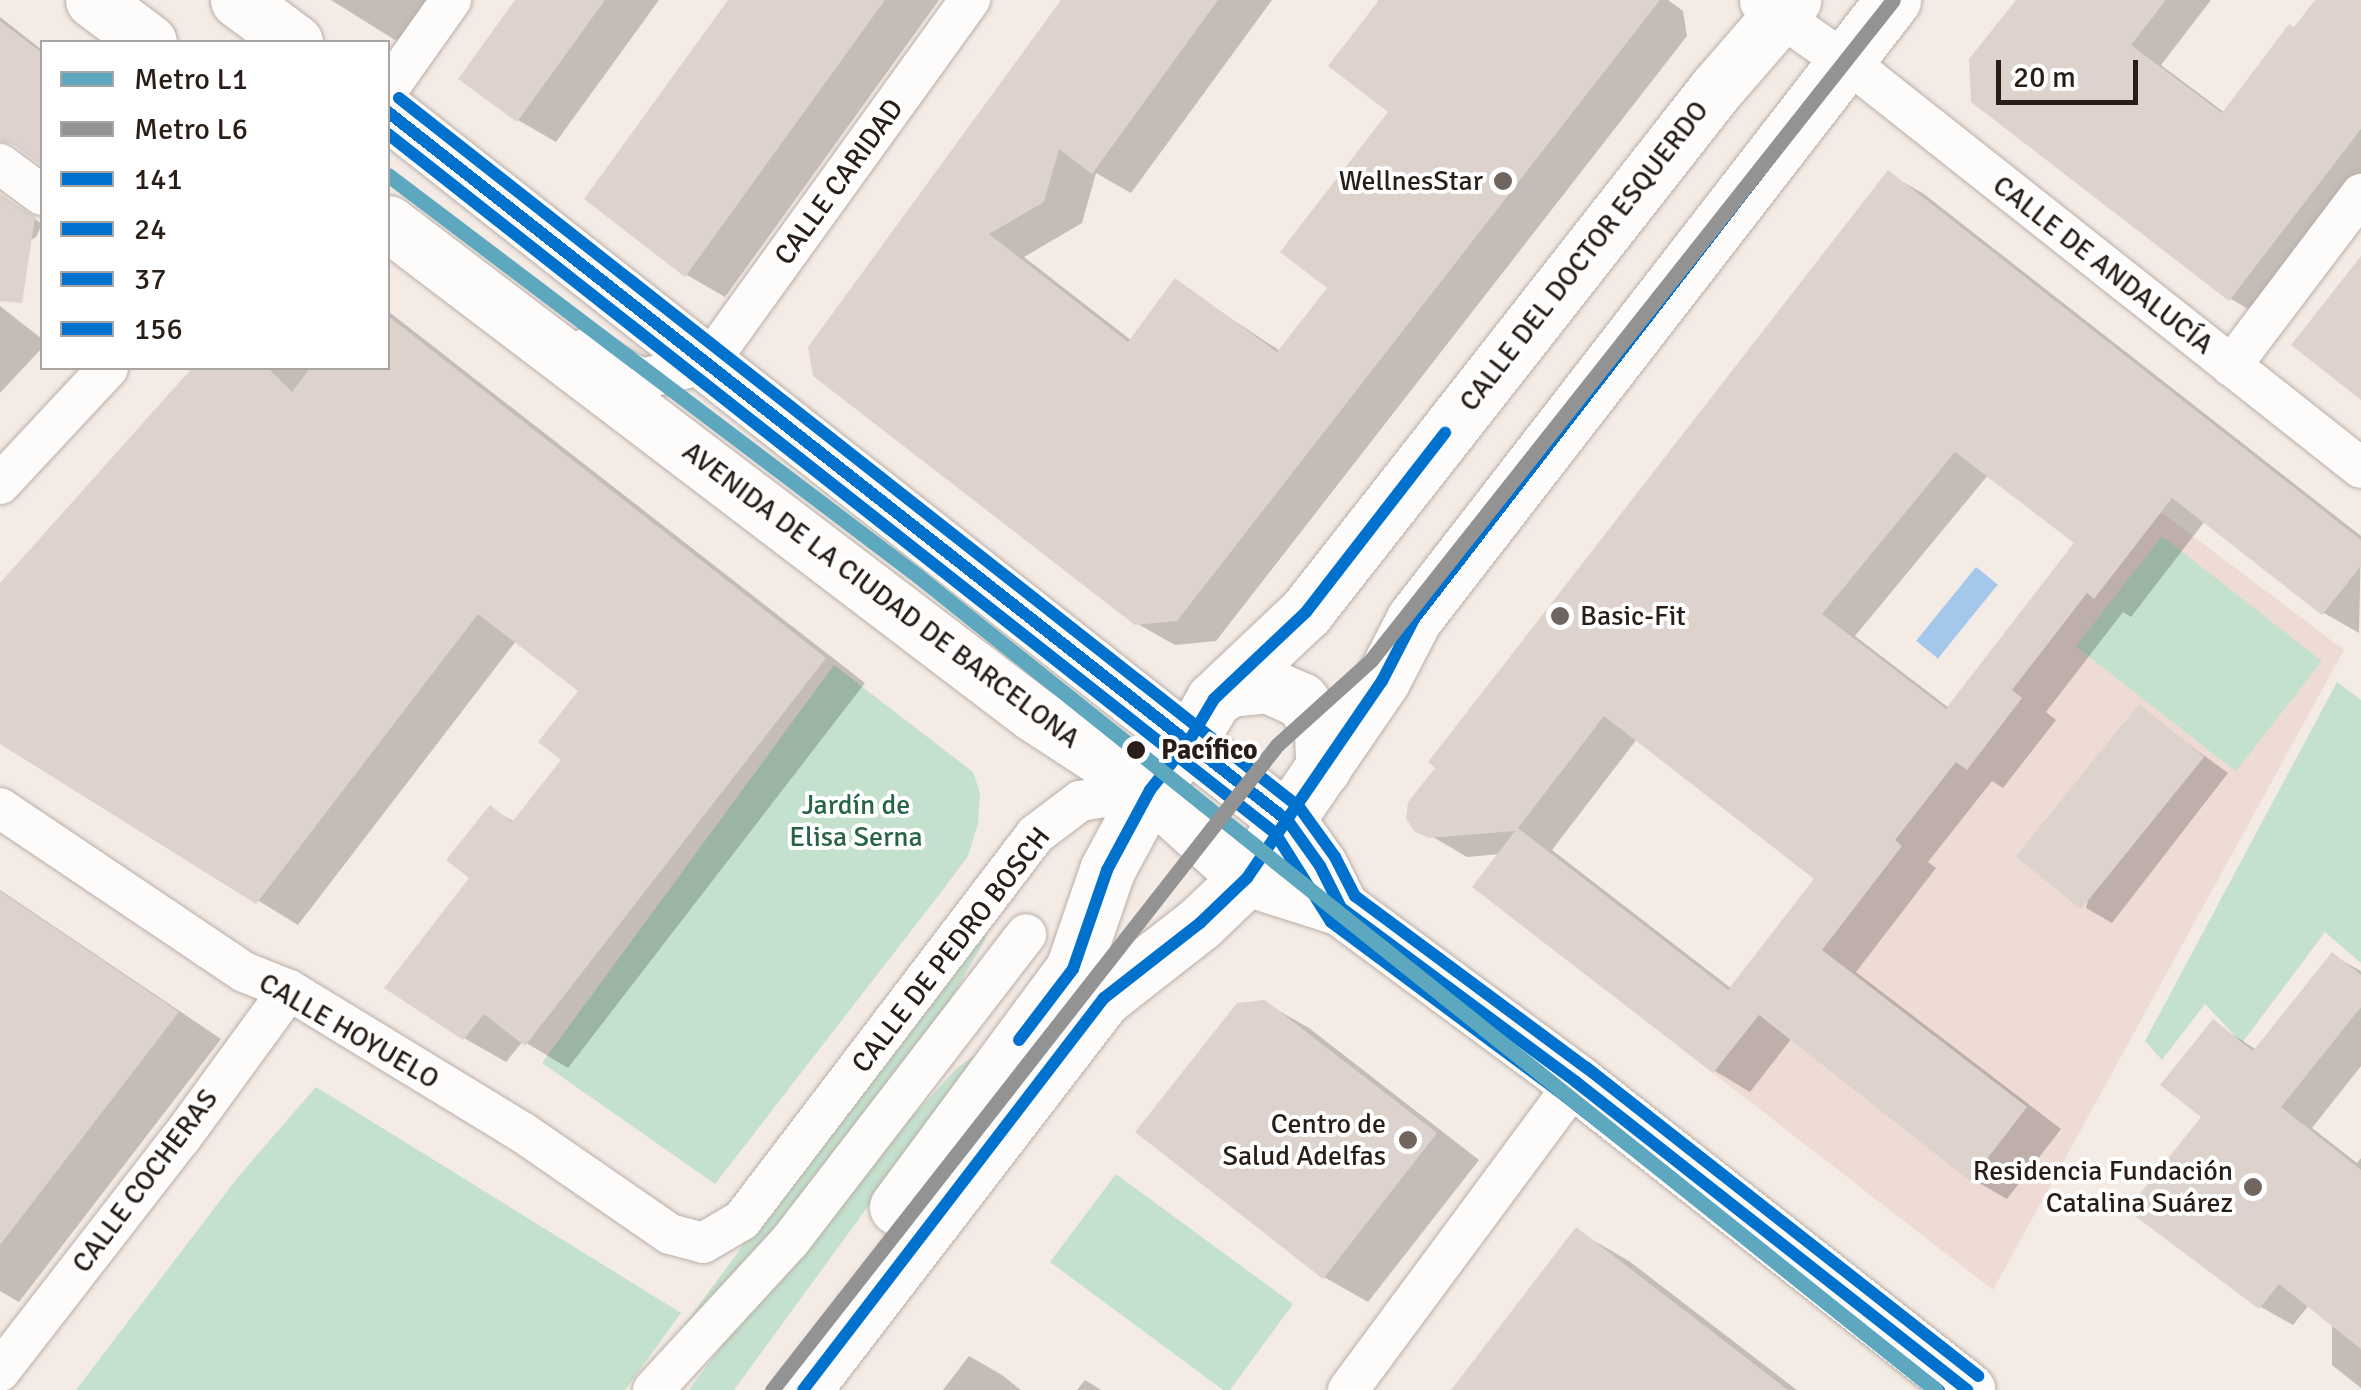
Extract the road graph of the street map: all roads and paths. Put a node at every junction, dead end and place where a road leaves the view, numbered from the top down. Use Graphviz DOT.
graph roads {
  1 [pos="93,0"];
  2 [pos="238,0"];
  3 [pos="450,0"];
  4 [pos="970,0"];
  5 [pos="1893,0"];
  6 [pos="1776,5"];
  7 [pos="146,40"];
  8 [pos="291,40"];
  9 [pos="1845,62"];
  10 [pos="390,86"];
  11 [pos="390,114"];
  12 [pos="0,164"];
  13 [pos="40,194"];
  14 [pos="2361,194"];
  15 [pos="390,225"];
  16 [pos="480,293"];
  17 [pos="708,363"];
  18 [pos="2231,366"];
  19 [pos="106,370"];
  20 [pos="2361,468"];
  21 [pos="0,484"];
  22 [pos="1201,720"];
  23 [pos="1323,768"];
  24 [pos="1150,790"];
  25 [pos="0,808"];
  26 [pos="1288,821"];
  27 [pos="1107,870"];
  28 [pos="1247,878"];
  29 [pos="1341,908"];
  30 [pos="1200,923"];
  31 [pos="1026,934"];
  32 [pos="1089,983"];
  33 [pos="288,990"];
  34 [pos="1576,1082"];
  35 [pos="703,1242"];
  36 [pos="0,1371"];
  37 [pos="654,1390"];
  38 [pos="763,1390"];
  39 [pos="804,1390"];
  40 [pos="1348,1390"];
  41 [pos="1968,1390"];
  1 -- 7 [label="main road"];
  2 -- 8 [label="main road"];
  3 -- 10 [label="street"];
  4 -- 17 [label="street, CALLE CARIDAD"];
  5 -- 9 [label="main road"];
  6 -- 9 [label="street, CALLE DE ANDALUCÍA"];
  6 -- 22 [label="main road, CALLE DEL DOCTOR ESQUERDO"];
  9 -- 18 [label="street, CALLE DE ANDALUCÍA"];
  9 -- 23 [label="main road"];
  11 -- 17 [label="main road, AVENIDA DE LA CIUDAD DE BARCELONA"];
  12 -- 13 [label="street"];
  14 -- 18 [label="street"];
  15 -- 16 [label="main road, AVENIDA DE LA CIUDAD DE BARCELONA"];
  16 -- 17 [label="street, AVENIDA DE LA CIUDAD DE BARCELONA"];
  16 -- 24 [label="main road, AVENIDA DE LA CIUDAD DE BARCELONA"];
  17 -- 22 [label="main road, AVENIDA DE LA CIUDAD DE BARCELONA"];
  18 -- 20 [label="street, CALLE DE ANDALUCÍA"];
  19 -- 21 [label="street"];
  22 -- 23 [label="main road"];
  22 -- 24 [label="main road, CALLE DEL DOCTOR ESQUERDO"];
  22 -- 26 [label="main road, AVENIDA DE LA CIUDAD DE BARCELONA"];
  23 -- 26 [label="main road"];
  24 -- 27 [label="main road"];
  24 -- 28 [label="main road, AVENIDA DE LA CIUDAD DE BARCELONA"];
  24 -- 35 [label="street, CALLE DE PEDRO BOSCH"];
  25 -- 33 [label="street, CALLE HOYUELO"];
  26 -- 28 [label="main road"];
  26 -- 29 [label="main road, AVENIDA DE LA CIUDAD DE BARCELONA"];
  27 -- 30 [label="main road"];
  27 -- 32 [label="main road"];
  28 -- 29 [label="main road, AVENIDA DE LA CIUDAD DE BARCELONA"];
  28 -- 30 [label="main road"];
  29 -- 34 [label="main road, AVENIDA DE LA CIUDAD DE BARCELONA"];
  30 -- 32 [label="main road"];
  31 -- 37 [label="street, CALLE DE PEDRO BOSCH"];
  32 -- 38 [label="main road"];
  32 -- 39 [label="main road"];
  33 -- 35 [label="street, CALLE HOYUELO"];
  33 -- 36 [label="street, CALLE COCHERAS"];
  34 -- 40 [label="street"];
  34 -- 41 [label="main road, AVENIDA DE LA CIUDAD DE BARCELONA"];
}
